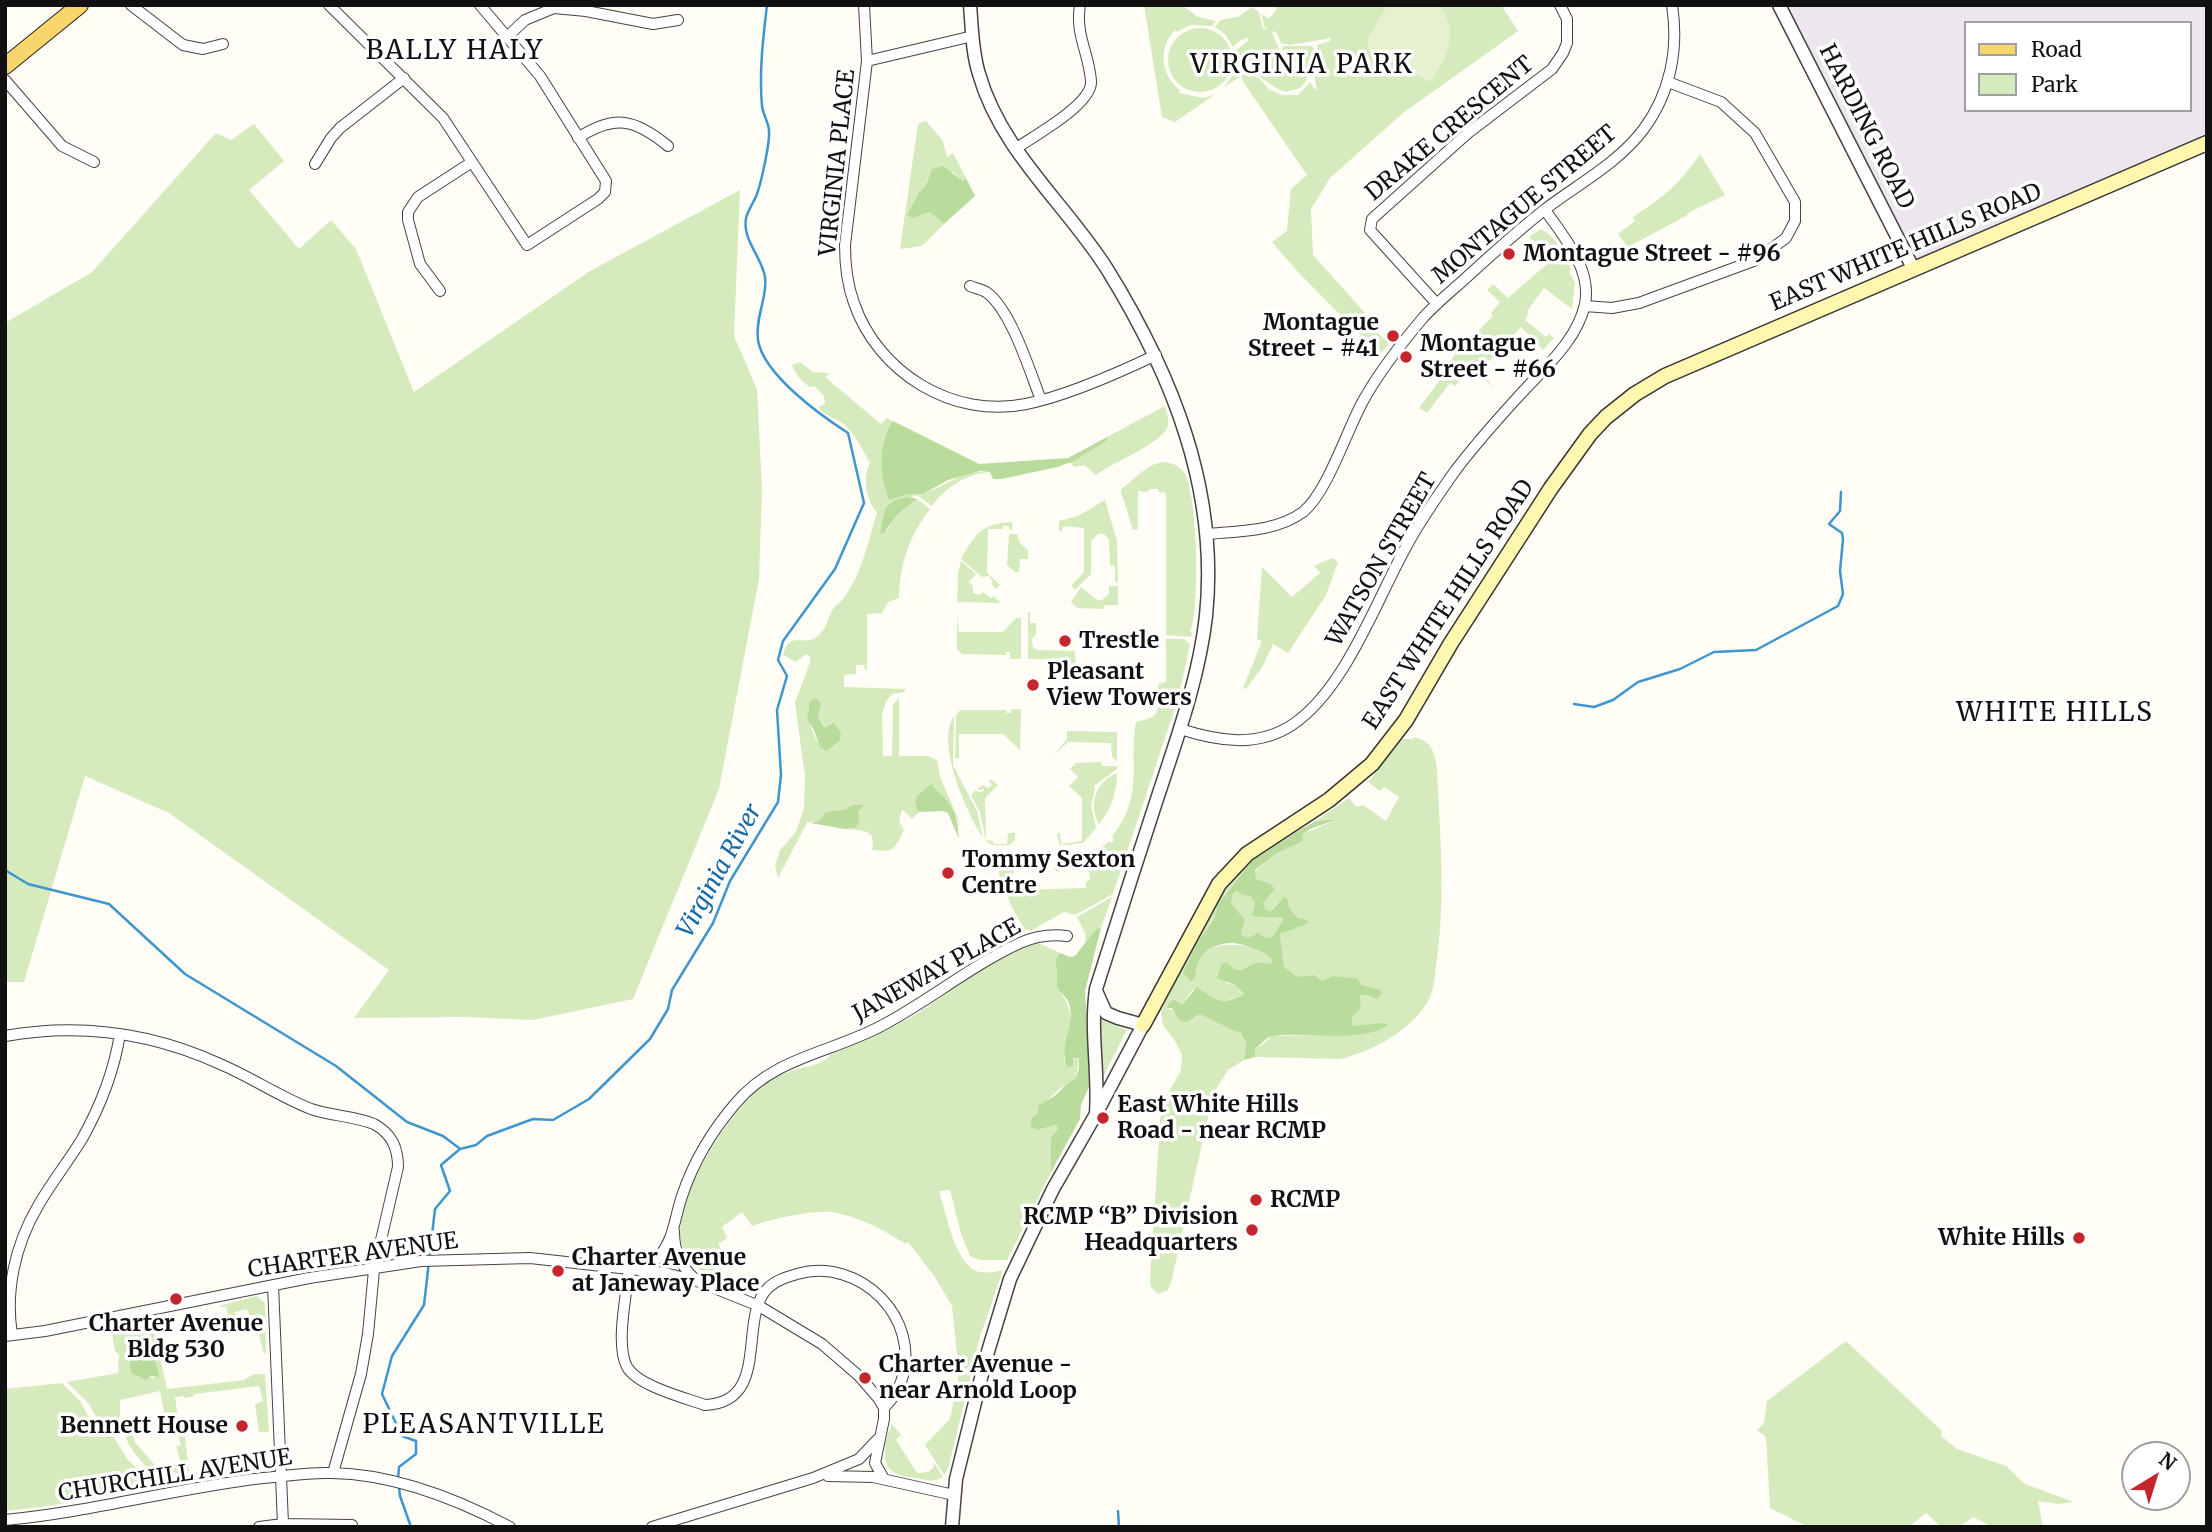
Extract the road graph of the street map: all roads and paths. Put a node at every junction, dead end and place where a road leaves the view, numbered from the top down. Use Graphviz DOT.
graph roads {
  1 [pos="80,5"];
  2 [pos="131,5"];
  3 [pos="329,5"];
  4 [pos="480,5"];
  5 [pos="864,5"];
  6 [pos="970,5"];
  7 [pos="1080,5"];
  8 [pos="1560,5"];
  9 [pos="1672,5"];
  10 [pos="1779,5"];
  11 [pos="678,20"];
  12 [pos="508,36"];
  13 [pos="973,36"];
  14 [pos="223,44"];
  15 [pos="867,61"];
  16 [pos="5,66"];
  17 [pos="404,78"];
  18 [pos="5,80"];
  19 [pos="1668,82"];
  20 [pos="578,138"];
  21 [pos="2207,143"];
  22 [pos="668,146"];
  23 [pos="1015,149"];
  24 [pos="94,162"];
  25 [pos="472,162"];
  26 [pos="315,164"];
  27 [pos="1545,209"];
  28 [pos="1913,268"];
  29 [pos="970,286"];
  30 [pos="440,291"];
  31 [pos="1437,304"];
  32 [pos="1585,306"];
  33 [pos="1156,355"];
  34 [pos="1041,400"];
  35 [pos="1206,534"];
  36 [pos="1180,729"];
  37 [pos="1067,936"];
  38 [pos="1096,989"];
  39 [pos="1143,1025"];
  40 [pos="120,1034"];
  41 [pos="5,1036"];
  42 [pos="1096,1114"];
  43 [pos="674,1231"];
  44 [pos="629,1268"];
  45 [pos="374,1269"];
  46 [pos="697,1281"];
  47 [pos="273,1284"];
  48 [pos="759,1306"];
  49 [pos="9,1335"];
  50 [pos="884,1408"];
  51 [pos="881,1435"];
  52 [pos="333,1473"];
  53 [pos="280,1476"];
  54 [pos="813,1478"];
  55 [pos="884,1479"];
  56 [pos="954,1495"];
  57 [pos="5,1520"];
  58 [pos="283,1524"];
  59 [pos="352,1525"];
  60 [pos="259,1527"];
  61 [pos="510,1527"];
  62 [pos="652,1527"];
  63 [pos="952,1527"];
  1 -- 16 [label="main road"];
  2 -- 14 [label="street"];
  3 -- 17 [label="street"];
  4 -- 12 [label="street"];
  5 -- 15 [label="street, VIRGINIA PLACE"];
  6 -- 13 [label="street"];
  7 -- 23 [label="street"];
  8 -- 31 [label="street, DRAKE CRESCENT"];
  9 -- 19 [label="street, MONTAGUE STREET"];
  10 -- 28 [label="street, HARDING ROAD"];
  11 -- 12 [label="street"];
  12 -- 20 [label="street"];
  13 -- 15 [label="street"];
  13 -- 23 [label="street"];
  15 -- 34 [label="street, VIRGINIA PLACE"];
  17 -- 25 [label="street"];
  17 -- 26 [label="street"];
  18 -- 24 [label="street"];
  19 -- 27 [label="street, MONTAGUE STREET"];
  19 -- 32 [label="street"];
  20 -- 22 [label="street"];
  20 -- 25 [label="street"];
  21 -- 28 [label="main road, EAST WHITE HILLS ROAD"];
  23 -- 33 [label="street"];
  25 -- 30 [label="street"];
  27 -- 31 [label="street, MONTAGUE STREET"];
  27 -- 32 [label="street"];
  28 -- 39 [label="main road, EAST WHITE HILLS ROAD"];
  29 -- 34 [label="street"];
  31 -- 35 [label="street, MONTAGUE STREET"];
  32 -- 36 [label="street, WATSON STREET"];
  33 -- 34 [label="street, VIRGINIA PLACE"];
  33 -- 35 [label="street"];
  35 -- 36 [label="street"];
  36 -- 38 [label="street"];
  37 -- 43 [label="street, JANEWAY PLACE"];
  38 -- 39 [label="street"];
  38 -- 42 [label="street"];
  39 -- 42 [label="street, EAST WHITE HILLS ROAD"];
  40 -- 41 [label="street"];
  40 -- 45 [label="street"];
  40 -- 49 [label="street"];
  42 -- 56 [label="street, EAST WHITE HILLS ROAD"];
  43 -- 44 [label="street, JANEWAY PLACE"];
  43 -- 46 [label="street, JANEWAY PLACE"];
  44 -- 45 [label="street, CHARTER AVENUE"];
  44 -- 46 [label="street, CHARTER AVENUE"];
  44 -- 48 [label="street"];
  45 -- 47 [label="street, CHARTER AVENUE"];
  45 -- 52 [label="street"];
  46 -- 48 [label="street, CHARTER AVENUE"];
  47 -- 49 [label="street, CHARTER AVENUE"];
  47 -- 53 [label="street"];
  48 -- 50 [label="street, CHARTER AVENUE"];
  48 -- 50 [label="street"];
  50 -- 51 [label="street"];
  51 -- 54 [label="street"];
  51 -- 55 [label="street"];
  52 -- 53 [label="street, CHURCHILL AVENUE"];
  52 -- 61 [label="street, CHURCHILL AVENUE"];
  53 -- 57 [label="street, CHURCHILL AVENUE"];
  53 -- 58 [label="street"];
  54 -- 55 [label="street"];
  54 -- 62 [label="street"];
  55 -- 56 [label="street"];
  56 -- 63 [label="street, EAST WHITE HILLS ROAD"];
  58 -- 59 [label="street"];
  58 -- 60 [label="street"];
}
